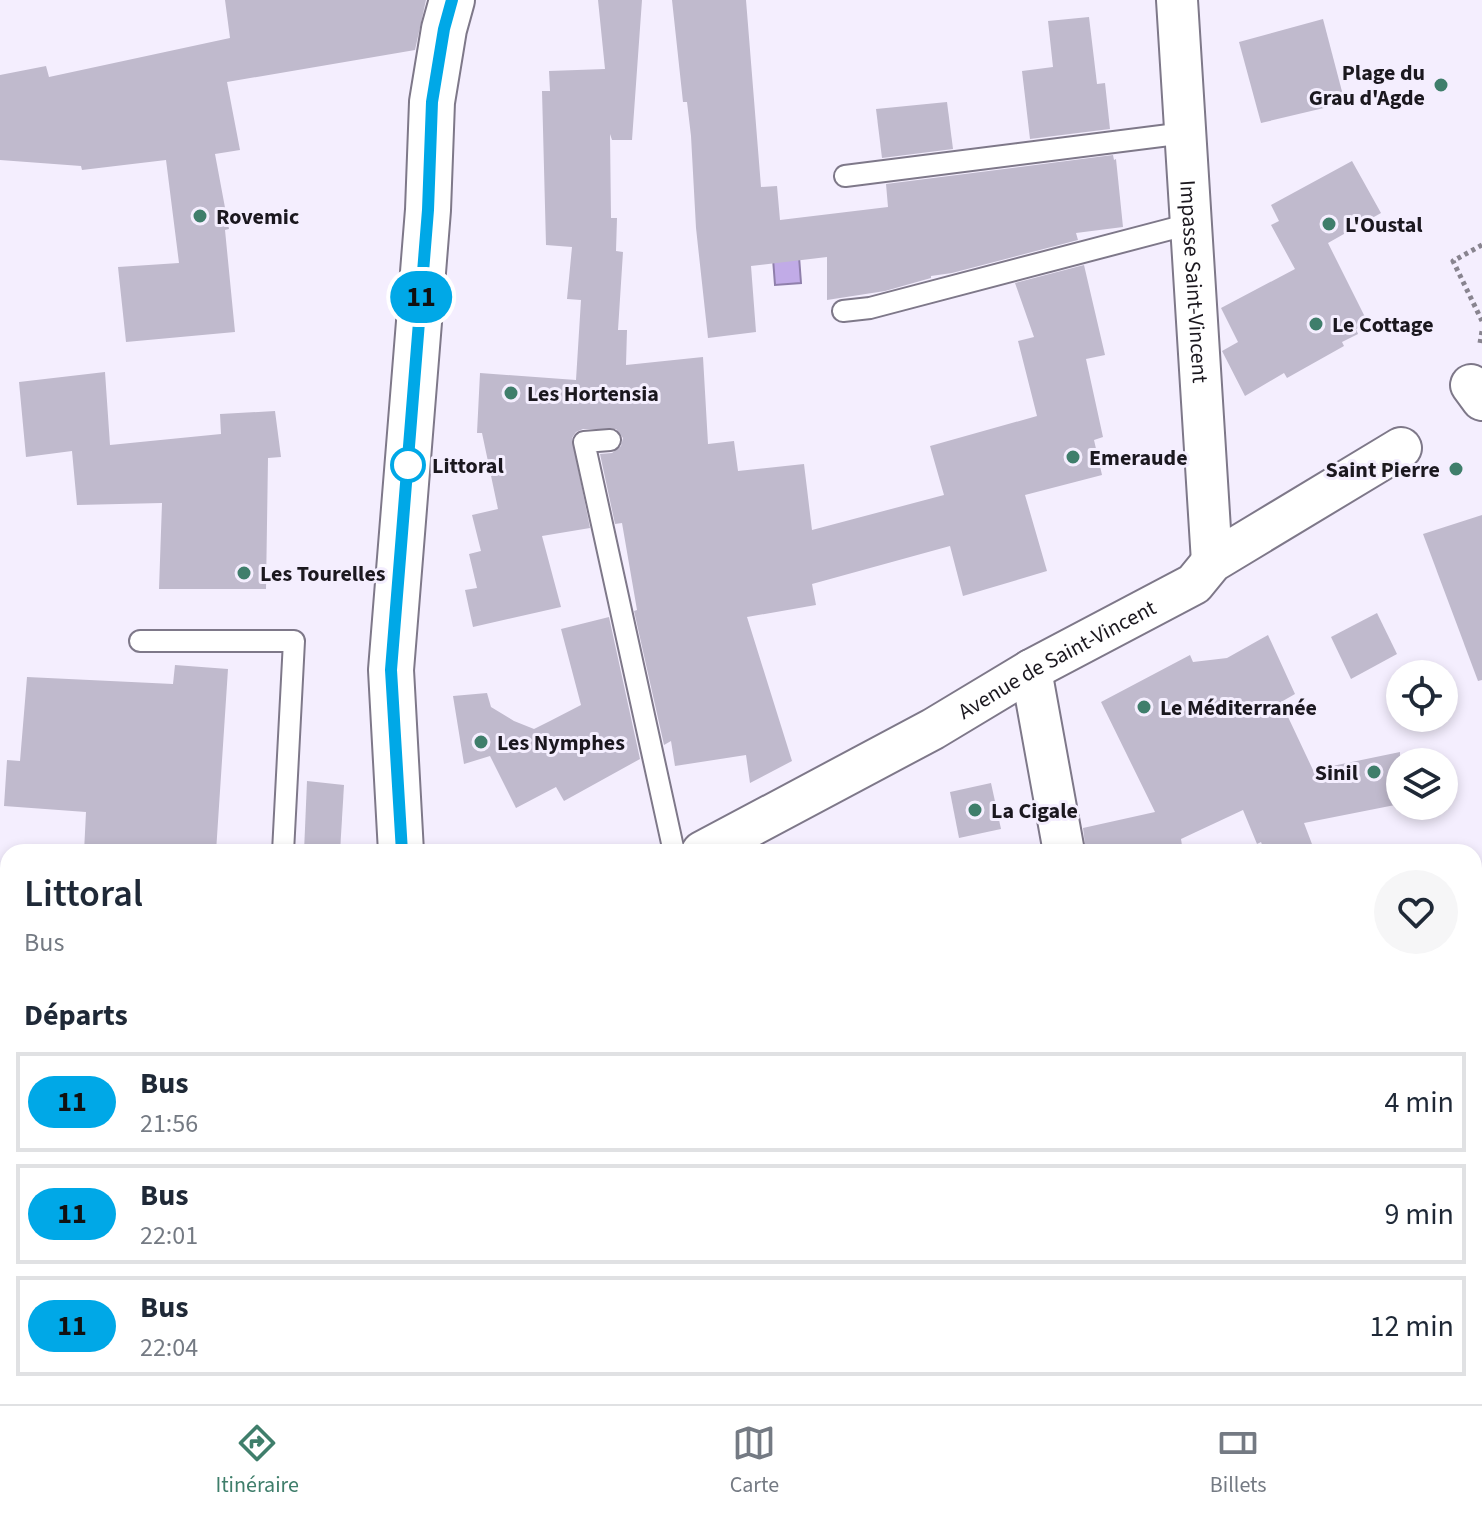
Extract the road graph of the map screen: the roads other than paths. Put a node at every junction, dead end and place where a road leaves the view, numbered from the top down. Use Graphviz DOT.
graph roads {
  1 [pos="452,0"];
  2 [pos="1177,0"];
  3 [pos="1185,133"];
  4 [pos="845,176"];
  5 [pos="1190,224"];
  6 [pos="843,311"];
  7 [pos="610,440"];
  8 [pos="1401,448"];
  9 [pos="1212,562"];
  10 [pos="140,641"];
  11 [pos="1031,670"];
  12 [pos="283,844"];
  13 [pos="401,844"];
  14 [pos="672,844"];
  15 [pos="717,844"];
  16 [pos="1063,844"];
  1 -- 13 [label="street"];
  2 -- 3 [label="street, Impasse Saint-Vincent"];
  3 -- 4 [label="lane"];
  3 -- 5 [label="street, Impasse Saint-Vincent"];
  5 -- 6 [label="lane"];
  5 -- 9 [label="street, Impasse Saint-Vincent"];
  7 -- 14 [label="lane"];
  8 -- 9 [label="street, Avenue de Saint-Vincent"];
  9 -- 11 [label="street, Avenue de Saint-Vincent"];
  10 -- 12 [label="lane"];
  11 -- 15 [label="street, Avenue de Saint-Vincent"];
  11 -- 16 [label="street"];
}
